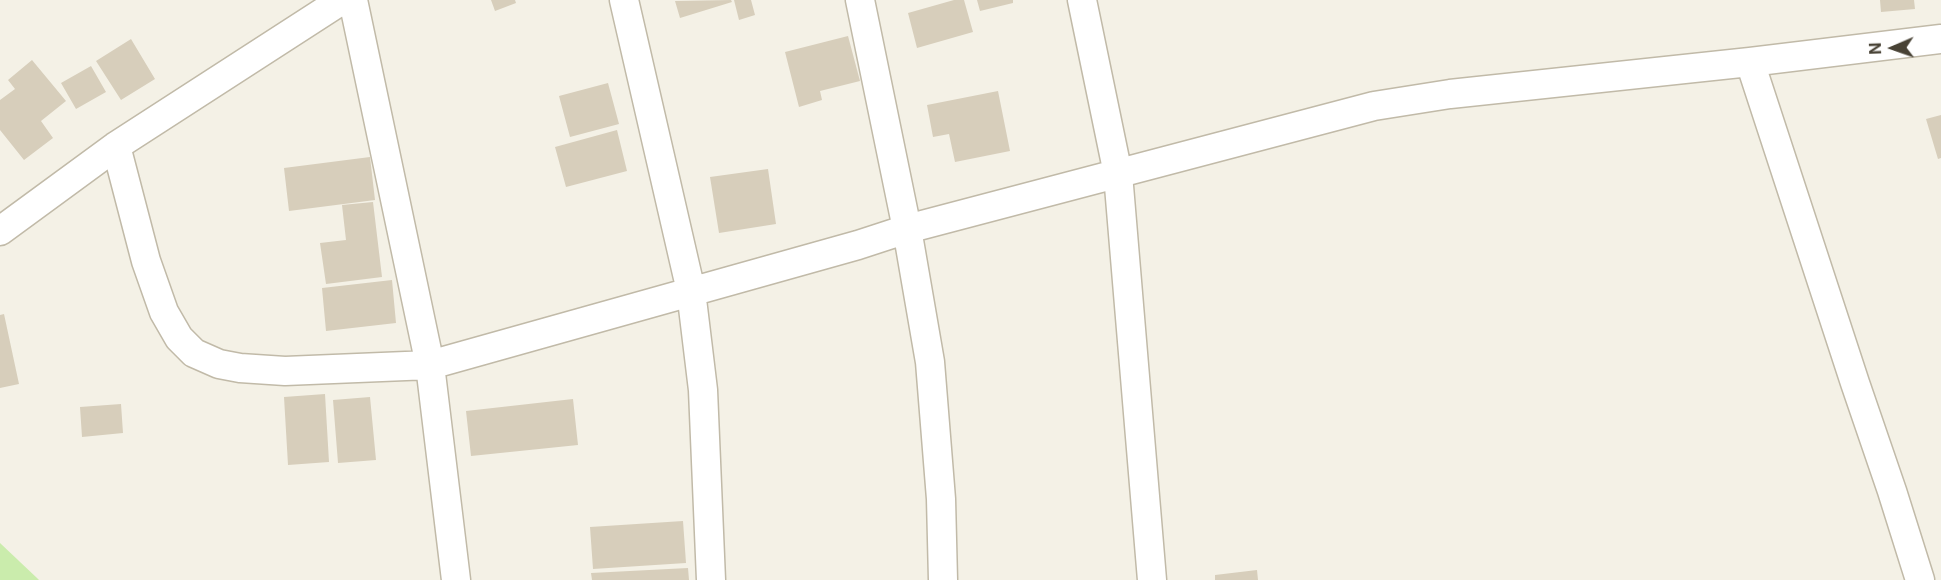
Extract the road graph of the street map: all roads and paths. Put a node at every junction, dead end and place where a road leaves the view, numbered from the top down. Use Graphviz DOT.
graph roads {
  1 [pos="342,0"];
  2 [pos="353,0"];
  3 [pos="624,0"];
  4 [pos="860,0"];
  5 [pos="1082,0"];
  6 [pos="1941,39"];
  7 [pos="1750,62"];
  8 [pos="116,146"];
  9 [pos="1118,174"];
  10 [pos="907,229"];
  11 [pos="0,231"];
  12 [pos="691,291"];
  13 [pos="430,365"];
  14 [pos="456,580"];
  15 [pos="711,580"];
  16 [pos="943,580"];
  17 [pos="1152,580"];
  18 [pos="1920,580"];
  1 -- 8 [label="street"];
  2 -- 13 [label="street"];
  3 -- 12 [label="street"];
  4 -- 10 [label="street"];
  5 -- 9 [label="street"];
  6 -- 7 [label="street"];
  7 -- 9 [label="street"];
  7 -- 18 [label="street"];
  8 -- 11 [label="street"];
  8 -- 13 [label="street"];
  9 -- 10 [label="street"];
  9 -- 17 [label="street"];
  10 -- 12 [label="street"];
  10 -- 16 [label="street"];
  12 -- 13 [label="street"];
  12 -- 15 [label="street"];
  13 -- 14 [label="street"];
}
